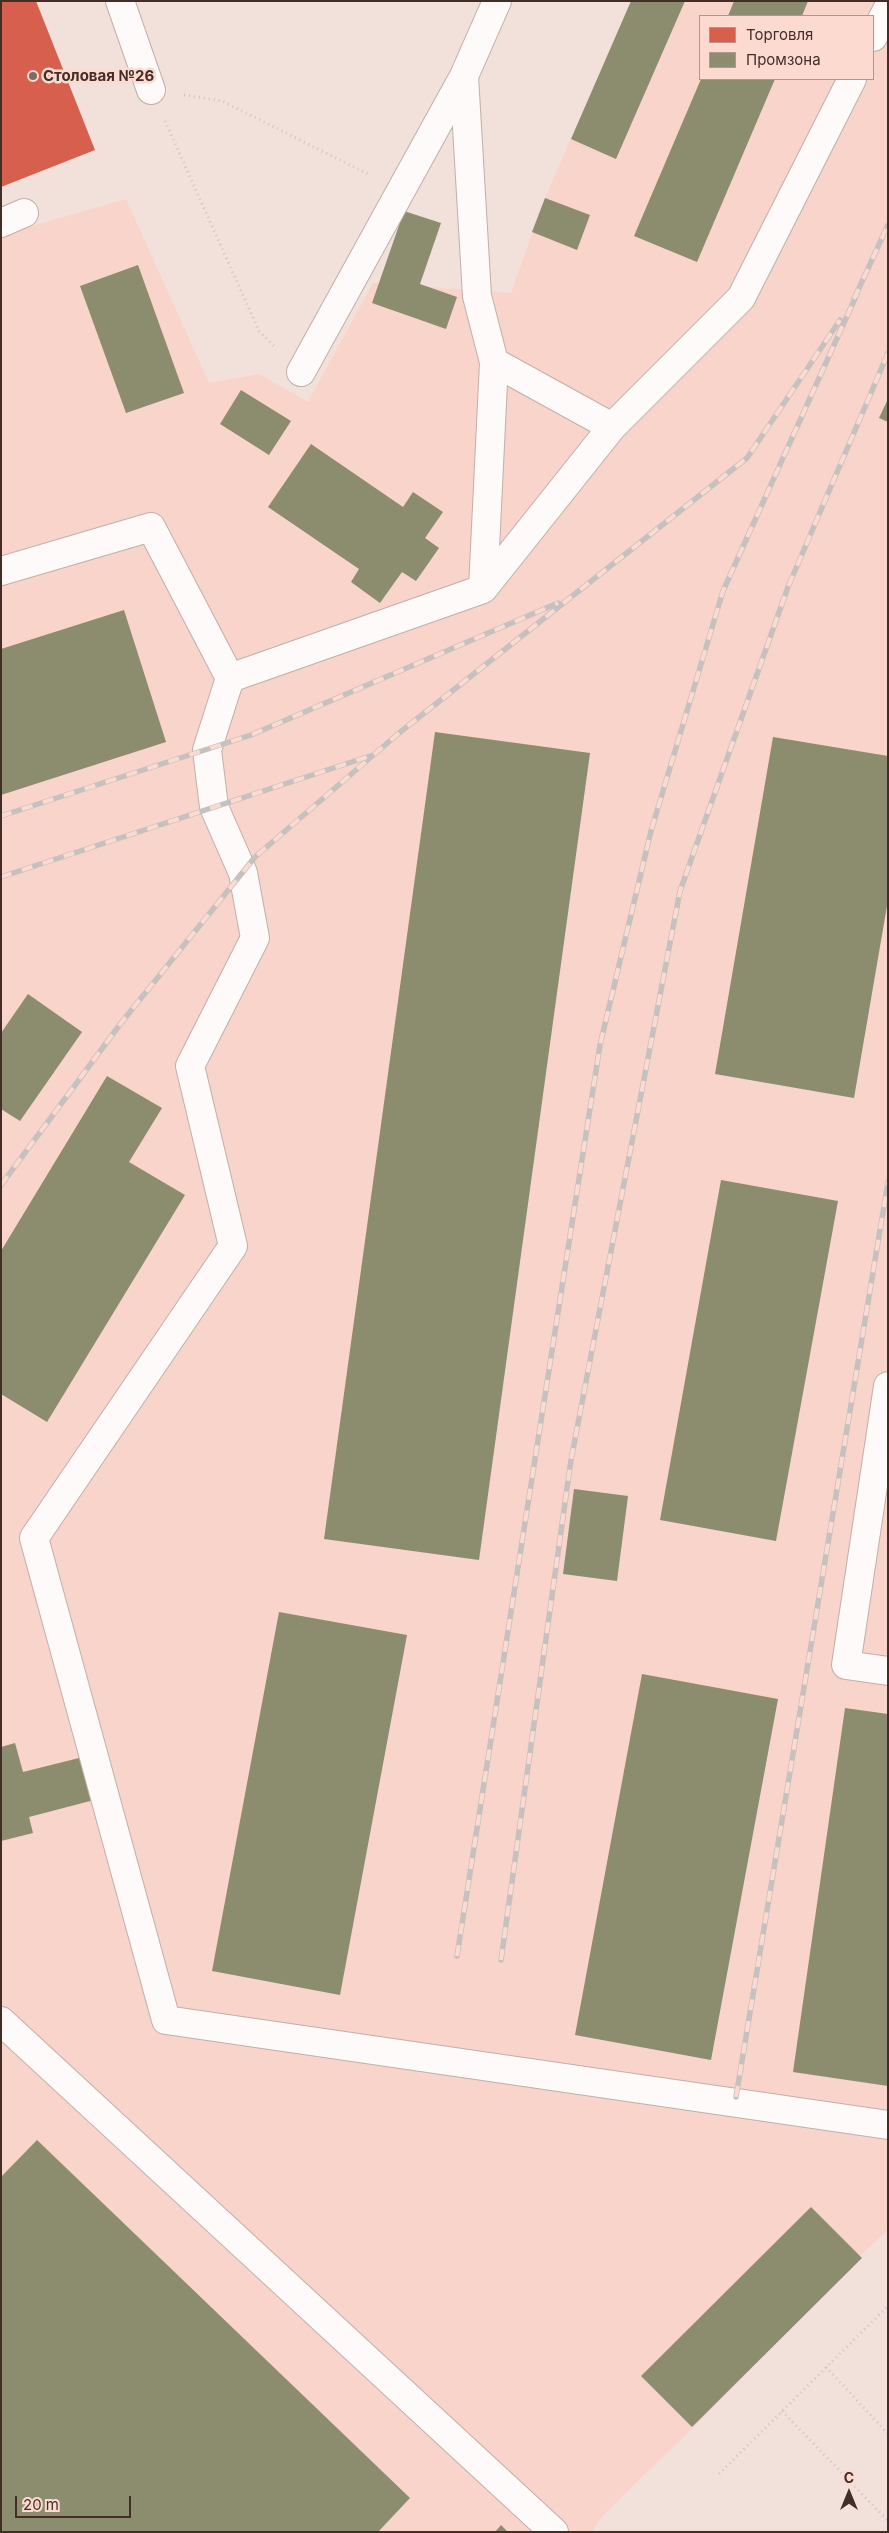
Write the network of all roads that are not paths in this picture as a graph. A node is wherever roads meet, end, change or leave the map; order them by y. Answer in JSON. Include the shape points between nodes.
{"nodes":[{"id":1,"x":120,"y":1,"type":"edge"},
{"id":2,"x":497,"y":1,"type":"edge"},
{"id":3,"x":888,"y":8,"type":"edge"},
{"id":4,"x":874,"y":36,"type":"edge"},
{"id":5,"x":464,"y":76,"type":"junction"},
{"id":6,"x":851,"y":80,"type":"edge"},
{"id":7,"x":151,"y":90,"type":"road end"},
{"id":8,"x":494,"y":362,"type":"junction"},
{"id":9,"x":301,"y":372,"type":"road end"},
{"id":10,"x":612,"y":427,"type":"junction"},
{"id":11,"x":1,"y":571,"type":"edge"},
{"id":12,"x":483,"y":589,"type":"junction"},
{"id":13,"x":230,"y":678,"type":"junction"},
{"id":14,"x":888,"y":1386,"type":"edge"},
{"id":15,"x":888,"y":1671,"type":"edge"},
{"id":16,"x":1,"y":2021,"type":"edge"},
{"id":17,"x":888,"y":2126,"type":"edge"},
{"id":18,"x":554,"y":2532,"type":"edge"}],
"edges":[{"from":1,"to":7,"type":"lane"},
{"from":2,"to":5,"type":"lane"},
{"from":3,"to":4,"type":"lane"},
{"from":5,"to":8,"type":"lane","via":[[477,296]]},
{"from":5,"to":9,"type":"lane"},
{"from":6,"to":10,"type":"lane","via":[[741,298]]},
{"from":8,"to":10,"type":"lane"},
{"from":8,"to":12,"type":"lane"},
{"from":10,"to":12,"type":"lane"},
{"from":11,"to":13,"type":"lane","via":[[151,527]]},
{"from":12,"to":13,"type":"lane"},
{"from":13,"to":17,"type":"lane","via":[[207,750],[214,807],[243,873],[255,938],[190,1066],[233,1246],[34,1538],[166,2020]]},
{"from":14,"to":15,"type":"lane","via":[[846,1665]]},
{"from":16,"to":18,"type":"lane"}]}
